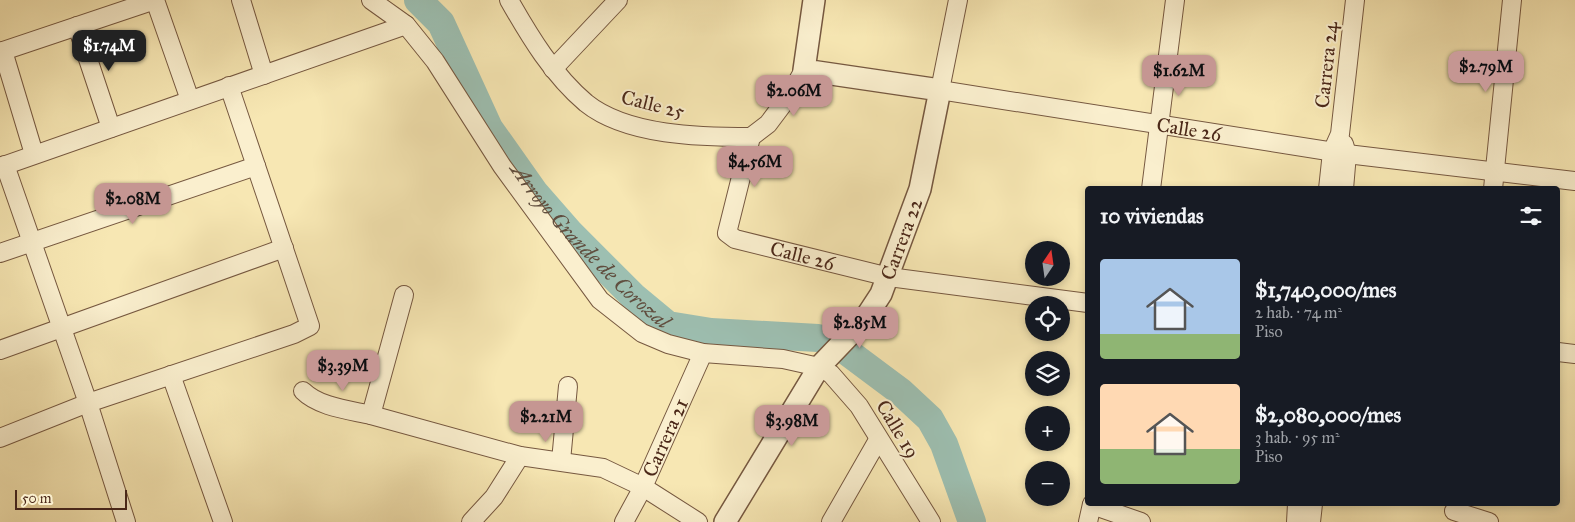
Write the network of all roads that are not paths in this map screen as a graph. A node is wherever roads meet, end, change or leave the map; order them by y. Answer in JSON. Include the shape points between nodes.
{"nodes":[{"id":1,"x":155,"y":0,"type":"edge"},
{"id":2,"x":241,"y":0,"type":"edge"},
{"id":3,"x":371,"y":0,"type":"edge"},
{"id":4,"x":509,"y":0,"type":"edge"},
{"id":5,"x":618,"y":0,"type":"edge"},
{"id":6,"x":814,"y":0,"type":"edge"},
{"id":7,"x":958,"y":0,"type":"edge"},
{"id":8,"x":1175,"y":0,"type":"edge"},
{"id":9,"x":1355,"y":0,"type":"edge"},
{"id":10,"x":1512,"y":0,"type":"edge"},
{"id":11,"x":406,"y":25,"type":"junction"},
{"id":12,"x":77,"y":26,"type":"junction"},
{"id":13,"x":2,"y":52,"type":"edge"},
{"id":14,"x":553,"y":69,"type":"junction"},
{"id":15,"x":804,"y":70,"type":"junction"},
{"id":16,"x":264,"y":74,"type":"junction"},
{"id":17,"x":229,"y":86,"type":"junction"},
{"id":18,"x":940,"y":90,"type":"junction"},
{"id":19,"x":190,"y":100,"type":"junction"},
{"id":20,"x":1160,"y":124,"type":"junction"},
{"id":21,"x":111,"y":128,"type":"junction"},
{"id":22,"x":751,"y":137,"type":"junction"},
{"id":23,"x":1340,"y":153,"type":"junction"},
{"id":24,"x":34,"y":154,"type":"junction"},
{"id":25,"x":2,"y":166,"type":"edge"},
{"id":26,"x":256,"y":166,"type":"junction"},
{"id":27,"x":1494,"y":180,"type":"edge"},
{"id":28,"x":1575,"y":181,"type":"edge"},
{"id":29,"x":1151,"y":186,"type":"edge"},
{"id":30,"x":1329,"y":186,"type":"edge"},
{"id":31,"x":1344,"y":186,"type":"edge"},
{"id":32,"x":32,"y":242,"type":"junction"},
{"id":33,"x":284,"y":248,"type":"junction"},
{"id":34,"x":0,"y":254,"type":"edge"},
{"id":35,"x":888,"y":277,"type":"junction"},
{"id":36,"x":404,"y":295,"type":"dead end"},
{"id":37,"x":1085,"y":302,"type":"edge"},
{"id":38,"x":62,"y":328,"type":"junction"},
{"id":39,"x":0,"y":350,"type":"edge"},
{"id":40,"x":1560,"y":352,"type":"edge"},
{"id":41,"x":703,"y":353,"type":"junction"},
{"id":42,"x":1575,"y":354,"type":"edge"},
{"id":43,"x":824,"y":360,"type":"junction"},
{"id":44,"x":171,"y":375,"type":"junction"},
{"id":45,"x":568,"y":386,"type":"dead end"},
{"id":46,"x":303,"y":391,"type":"dead end"},
{"id":47,"x":88,"y":402,"type":"junction"},
{"id":48,"x":371,"y":414,"type":"junction"},
{"id":49,"x":0,"y":438,"type":"edge"},
{"id":50,"x":878,"y":440,"type":"junction"},
{"id":51,"x":520,"y":456,"type":"junction"},
{"id":52,"x":561,"y":461,"type":"junction"},
{"id":53,"x":643,"y":487,"type":"junction"},
{"id":54,"x":1298,"y":506,"type":"edge"},
{"id":55,"x":1313,"y":506,"type":"edge"},
{"id":56,"x":1091,"y":510,"type":"edge"},
{"id":57,"x":1453,"y":512,"type":"edge"},
{"id":58,"x":126,"y":522,"type":"edge"},
{"id":59,"x":223,"y":522,"type":"edge"},
{"id":60,"x":471,"y":522,"type":"edge"},
{"id":61,"x":624,"y":522,"type":"edge"},
{"id":62,"x":698,"y":522,"type":"edge"},
{"id":63,"x":725,"y":522,"type":"edge"},
{"id":64,"x":831,"y":522,"type":"edge"},
{"id":65,"x":931,"y":522,"type":"edge"},
{"id":66,"x":1141,"y":522,"type":"edge"},
{"id":67,"x":1296,"y":522,"type":"edge"},
{"id":68,"x":1311,"y":522,"type":"edge"},
{"id":69,"x":1489,"y":522,"type":"edge"}],
"edges":[{"from":1,"to":12,"type":"street"},
{"from":1,"to":19,"type":"street"},
{"from":2,"to":16,"type":"street"},
{"from":3,"to":11,"type":"street"},
{"from":4,"to":14,"type":"street","name":"Calle 25"},
{"from":5,"to":14,"type":"street"},
{"from":6,"to":15,"type":"street"},
{"from":7,"to":18,"type":"street","name":"Carrera 22"},
{"from":8,"to":20,"type":"street"},
{"from":9,"to":23,"type":"street","name":"Carrera 24"},
{"from":10,"to":27,"type":"street"},
{"from":11,"to":16,"type":"street"},
{"from":11,"to":41,"type":"street","via":[[435,60],[502,166],[600,300],[642,333]]},
{"from":12,"to":13,"type":"street"},
{"from":12,"to":21,"type":"street"},
{"from":13,"to":24,"type":"street"},
{"from":14,"to":22,"type":"street","name":"Calle 25","via":[[587,103],[619,121],[667,132]]},
{"from":15,"to":18,"type":"street","name":"Calle 26"},
{"from":15,"to":22,"type":"street","via":[[768,124]]},
{"from":16,"to":17,"type":"street"},
{"from":17,"to":19,"type":"street"},
{"from":17,"to":26,"type":"street"},
{"from":18,"to":20,"type":"street","name":"Calle 26"},
{"from":18,"to":35,"type":"street","name":"Carrera 22","via":[[920,188]]},
{"from":19,"to":21,"type":"street"},
{"from":20,"to":23,"type":"street","name":"Calle 26"},
{"from":20,"to":29,"type":"street"},
{"from":21,"to":24,"type":"street"},
{"from":22,"to":35,"type":"street","name":"Calle 26","via":[[727,233],[735,239]]},
{"from":23,"to":27,"type":"street","name":"Calle 26"},
{"from":23,"to":30,"type":"street","name":"Carrera 24"},
{"from":23,"to":31,"type":"street","name":"Carrera 24"},
{"from":24,"to":25,"type":"street"},
{"from":25,"to":32,"type":"street"},
{"from":26,"to":32,"type":"street"},
{"from":26,"to":33,"type":"street"},
{"from":27,"to":28,"type":"street","name":"Calle 26"},
{"from":32,"to":34,"type":"street"},
{"from":32,"to":38,"type":"street"},
{"from":33,"to":38,"type":"street"},
{"from":33,"to":44,"type":"street","via":[[310,326]]},
{"from":35,"to":37,"type":"street","name":"Calle 26"},
{"from":35,"to":43,"type":"street","name":"Carrera 22","via":[[864,320]]},
{"from":36,"to":48,"type":"street"},
{"from":38,"to":39,"type":"street"},
{"from":38,"to":47,"type":"street"},
{"from":40,"to":42,"type":"street"},
{"from":41,"to":43,"type":"street"},
{"from":41,"to":53,"type":"street","name":"Carrera 21"},
{"from":43,"to":50,"type":"street","name":"Calle 19","via":[[831,374],[859,406]]},
{"from":43,"to":63,"type":"street","name":"Carrera 22"},
{"from":44,"to":47,"type":"street"},
{"from":44,"to":59,"type":"street"},
{"from":45,"to":52,"type":"street"},
{"from":46,"to":48,"type":"street","via":[[322,402]]},
{"from":47,"to":49,"type":"street"},
{"from":47,"to":58,"type":"street"},
{"from":48,"to":51,"type":"street"},
{"from":50,"to":64,"type":"street"},
{"from":50,"to":65,"type":"street","name":"Calle 19"},
{"from":51,"to":52,"type":"street"},
{"from":51,"to":60,"type":"street","via":[[494,497]]},
{"from":52,"to":53,"type":"street","via":[[603,468]]},
{"from":53,"to":61,"type":"street","name":"Carrera 21"},
{"from":53,"to":62,"type":"street"},
{"from":54,"to":67,"type":"street"},
{"from":55,"to":68,"type":"street"},
{"from":56,"to":66,"type":"street"},
{"from":57,"to":69,"type":"street"}]}
